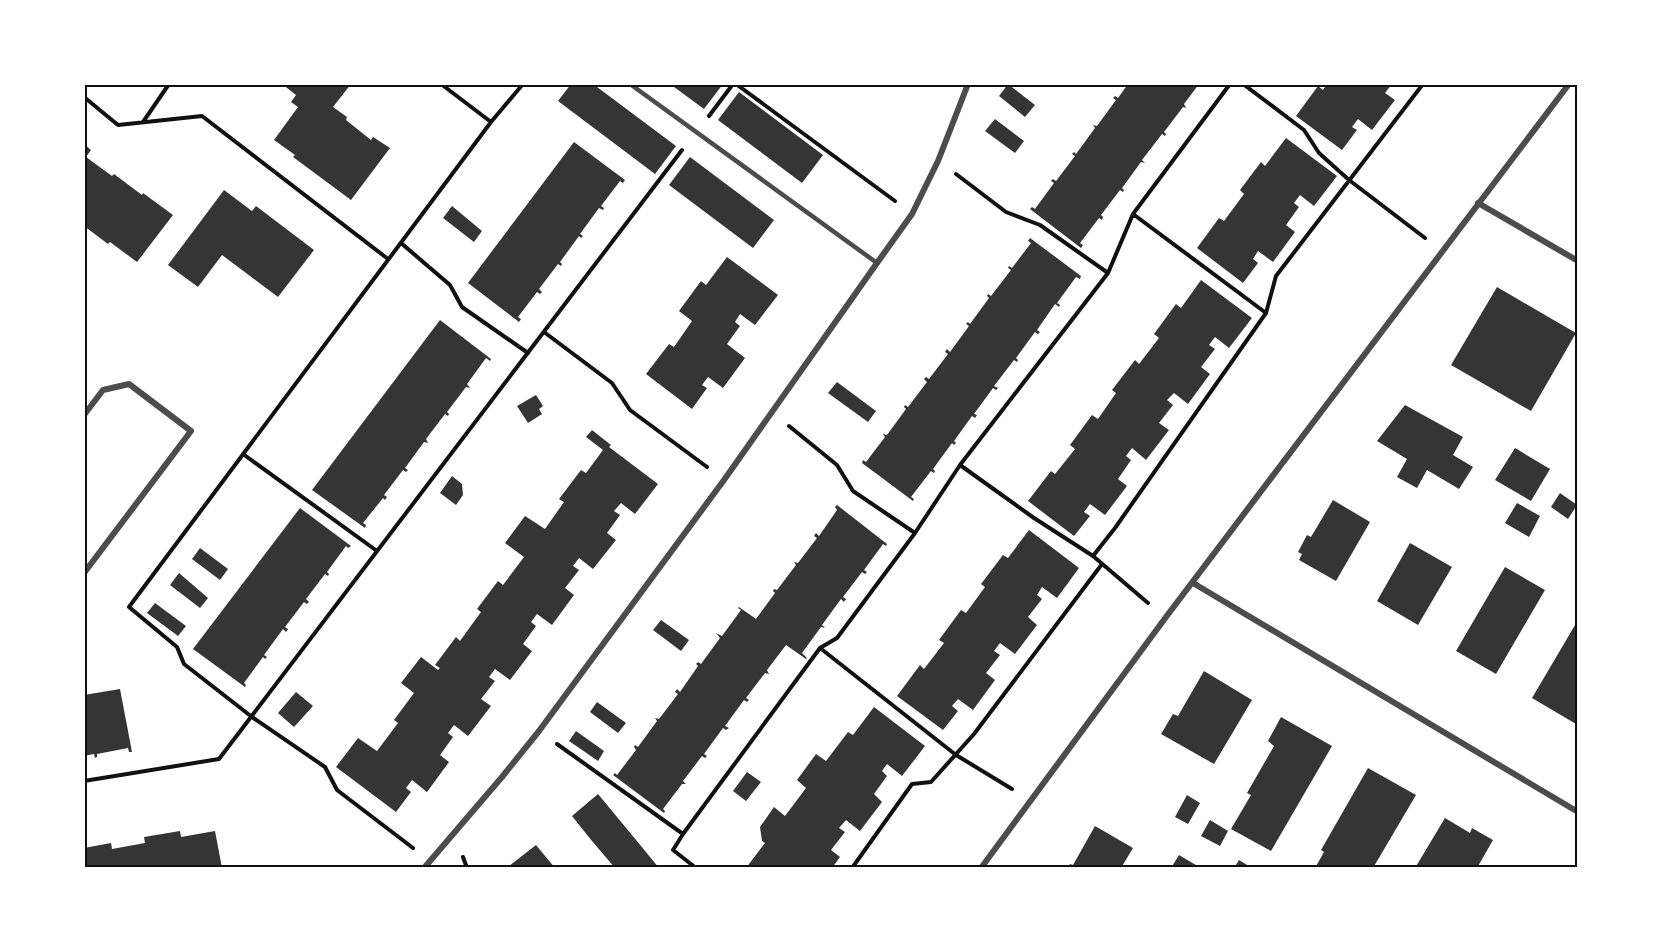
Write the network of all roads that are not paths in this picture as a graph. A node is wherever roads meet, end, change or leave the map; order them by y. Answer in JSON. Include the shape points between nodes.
{"nodes":[{"id":1,"x":630,"y":84,"type":"edge"},
{"id":2,"x":968,"y":84,"type":"edge"},
{"id":3,"x":1569,"y":84,"type":"edge"},
{"id":4,"x":1478,"y":203,"type":"junction"},
{"id":5,"x":1578,"y":261,"type":"edge"},
{"id":6,"x":877,"y":263,"type":"junction"},
{"id":7,"x":84,"y":415,"type":"edge"},
{"id":8,"x":84,"y":573,"type":"edge"},
{"id":9,"x":1192,"y":583,"type":"junction"},
{"id":10,"x":1578,"y":812,"type":"edge"},
{"id":11,"x":424,"y":868,"type":"edge"},
{"id":12,"x":981,"y":868,"type":"edge"}],
"edges":[{"from":1,"to":6,"type":"lane"},
{"from":2,"to":6,"type":"street","via":[[912,214]]},
{"from":3,"to":4,"type":"street"},
{"from":4,"to":5,"type":"street"},
{"from":4,"to":9,"type":"street"},
{"from":6,"to":11,"type":"street","via":[[724,480],[539,731]]},
{"from":7,"to":8,"type":"street","via":[[103,390],[129,384],[191,431]]},
{"from":9,"to":10,"type":"street"},
{"from":9,"to":12,"type":"street"}]}
